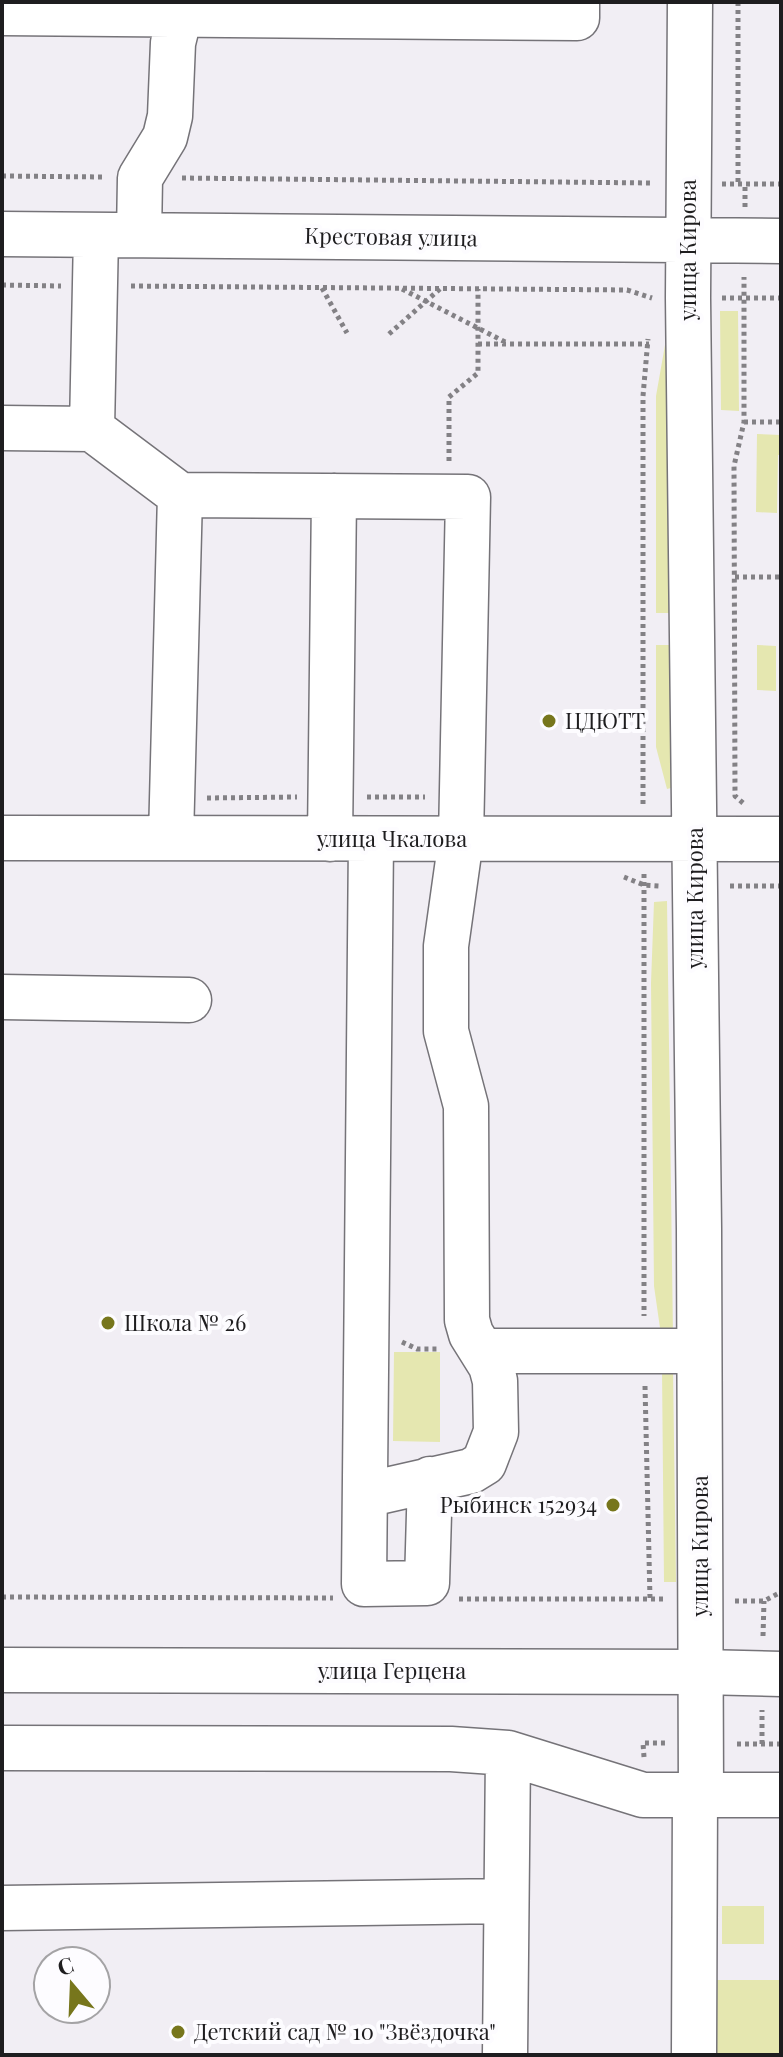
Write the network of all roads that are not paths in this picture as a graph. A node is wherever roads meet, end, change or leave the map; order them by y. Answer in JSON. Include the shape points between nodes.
{"nodes":[{"id":1,"x":577,"y":2,"type":"edge"},
{"id":2,"x":690,"y":2,"type":"edge"},
{"id":3,"x":182,"y":8,"type":"edge"},
{"id":4,"x":2,"y":13,"type":"edge"},
{"id":5,"x":2,"y":234,"type":"edge"},
{"id":6,"x":96,"y":235,"type":"junction"},
{"id":7,"x":139,"y":235,"type":"junction"},
{"id":8,"x":688,"y":240,"type":"junction"},
{"id":9,"x":763,"y":241,"type":"edge"},
{"id":10,"x":2,"y":428,"type":"edge"},
{"id":11,"x":92,"y":429,"type":"junction"},
{"id":12,"x":180,"y":495,"type":"junction"},
{"id":13,"x":334,"y":496,"type":"junction"},
{"id":14,"x":2,"y":838,"type":"edge"},
{"id":15,"x":171,"y":838,"type":"junction"},
{"id":16,"x":350,"y":839,"type":"junction"},
{"id":17,"x":461,"y":839,"type":"junction"},
{"id":18,"x":781,"y":839,"type":"edge"},
{"id":19,"x":694,"y":840,"type":"junction"},
{"id":20,"x":2,"y":997,"type":"edge"},
{"id":21,"x":189,"y":1000,"type":"dead end"},
{"id":22,"x":482,"y":1351,"type":"junction"},
{"id":23,"x":699,"y":1351,"type":"junction"},
{"id":24,"x":430,"y":1479,"type":"junction"},
{"id":25,"x":365,"y":1495,"type":"junction"},
{"id":26,"x":2,"y":1670,"type":"edge"},
{"id":27,"x":701,"y":1672,"type":"junction"},
{"id":28,"x":781,"y":1674,"type":"edge"},
{"id":29,"x":2,"y":1748,"type":"edge"},
{"id":30,"x":508,"y":1753,"type":"junction"},
{"id":31,"x":698,"y":1795,"type":"junction"},
{"id":32,"x":781,"y":1795,"type":"edge"},
{"id":33,"x":505,"y":1901,"type":"junction"},
{"id":34,"x":2,"y":1908,"type":"edge"},
{"id":35,"x":505,"y":2055,"type":"edge"},
{"id":36,"x":694,"y":2055,"type":"edge"}],
"edges":[{"from":1,"to":3,"type":"street","via":[[577,18]]},
{"from":2,"to":8,"type":"street","name":"улица Кирова"},
{"from":3,"to":4,"type":"street"},
{"from":3,"to":7,"type":"street","via":[[173,43],[165,137],[140,178]]},
{"from":5,"to":6,"type":"street","name":"Крестовая улица"},
{"from":6,"to":7,"type":"street","name":"Крестовая улица"},
{"from":6,"to":11,"type":"street"},
{"from":7,"to":8,"type":"street","name":"Крестовая улица"},
{"from":8,"to":9,"type":"street","name":"Крестовая улица"},
{"from":8,"to":19,"type":"street","name":"улица Кирова"},
{"from":10,"to":11,"type":"street"},
{"from":11,"to":12,"type":"street"},
{"from":12,"to":13,"type":"street"},
{"from":12,"to":15,"type":"street"},
{"from":13,"to":16,"type":"street"},
{"from":13,"to":17,"type":"street","via":[[468,497]]},
{"from":14,"to":15,"type":"street","name":"улица Чкалова"},
{"from":15,"to":16,"type":"street","name":"улица Чкалова"},
{"from":16,"to":17,"type":"street","name":"улица Чкалова"},
{"from":16,"to":25,"type":"street","via":[[367,1308]]},
{"from":17,"to":19,"type":"street","name":"улица Чкалова"},
{"from":17,"to":22,"type":"street","via":[[446,946],[446,1031],[466,1106],[467,1320]]},
{"from":18,"to":19,"type":"street","name":"улица Чкалова"},
{"from":19,"to":23,"type":"street","name":"улица Кирова"},
{"from":20,"to":21,"type":"street"},
{"from":22,"to":23,"type":"street"},
{"from":22,"to":24,"type":"street","via":[[495,1381],[496,1432],[484,1463]]},
{"from":23,"to":27,"type":"street","name":"улица Кирова"},
{"from":24,"to":25,"type":"street"},
{"from":24,"to":25,"type":"street","via":[[427,1583],[364,1584]]},
{"from":26,"to":27,"type":"street","name":"улица Герцена"},
{"from":27,"to":28,"type":"street","name":"улица Герцена"},
{"from":27,"to":31,"type":"street","name":"улица Кирова"},
{"from":29,"to":30,"type":"street"},
{"from":30,"to":31,"type":"street","via":[[643,1795]]},
{"from":30,"to":33,"type":"street"},
{"from":31,"to":32,"type":"street"},
{"from":31,"to":36,"type":"street","name":"улица Кирова"},
{"from":33,"to":34,"type":"street"},
{"from":33,"to":35,"type":"street"}]}
